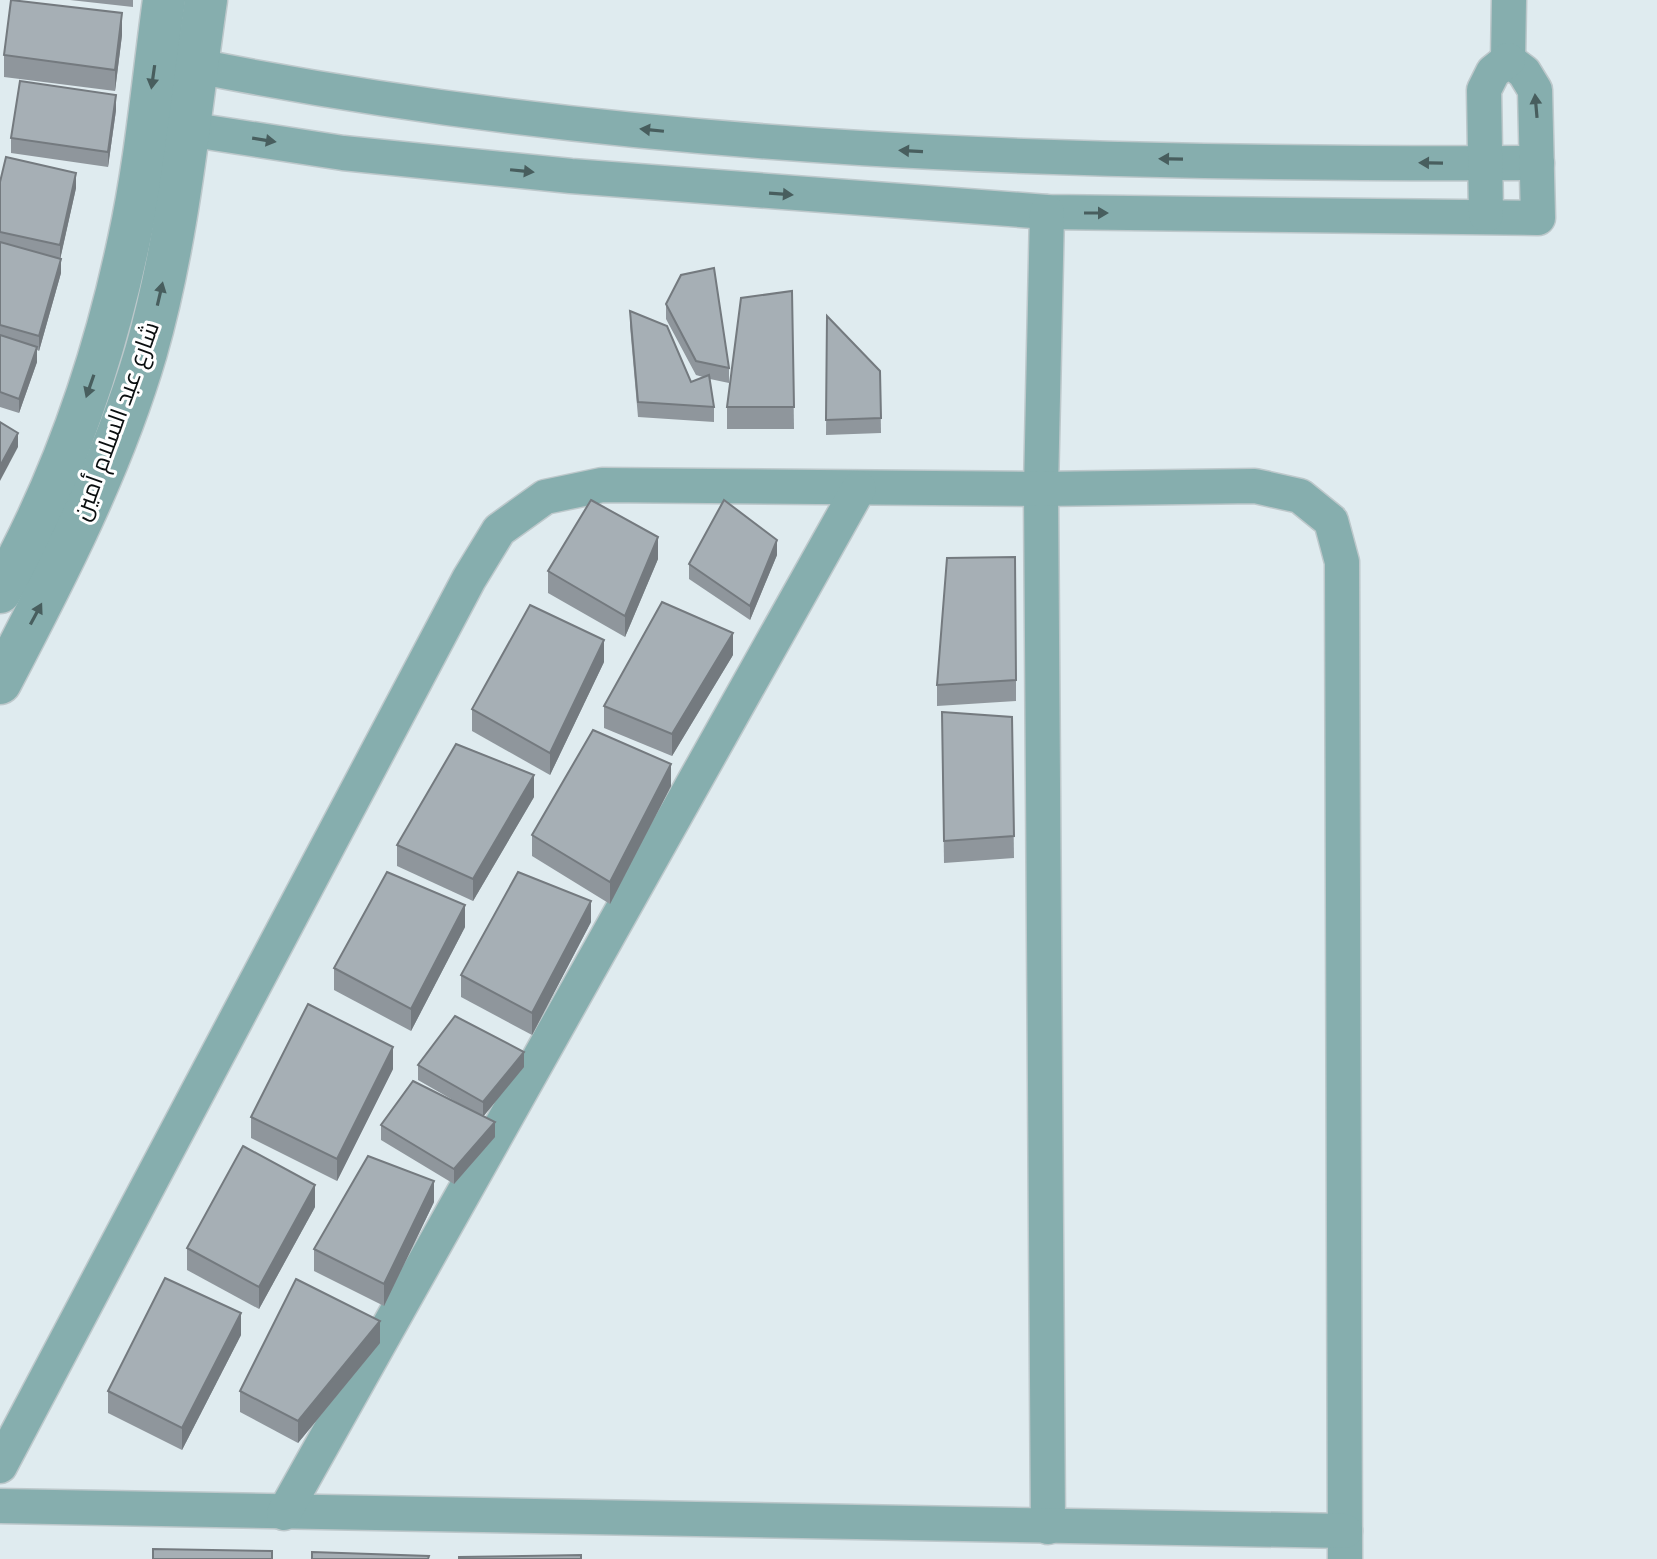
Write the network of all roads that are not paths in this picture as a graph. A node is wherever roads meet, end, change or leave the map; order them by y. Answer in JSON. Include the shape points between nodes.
{"nodes":[{"id":1,"x":164,"y":0,"type":"edge"},
{"id":2,"x":206,"y":0,"type":"edge"},
{"id":3,"x":1509,"y":0,"type":"edge"},
{"id":4,"x":1508,"y":60,"type":"junction"},
{"id":5,"x":197,"y":66,"type":"junction"},
{"id":6,"x":187,"y":129,"type":"junction"},
{"id":7,"x":1537,"y":163,"type":"junction"},
{"id":8,"x":1486,"y":164,"type":"junction"},
{"id":9,"x":1047,"y":212,"type":"junction"},
{"id":10,"x":1486,"y":215,"type":"junction"},
{"id":11,"x":859,"y":488,"type":"junction"},
{"id":12,"x":1041,"y":489,"type":"junction"},
{"id":13,"x":0,"y":592,"type":"edge"},
{"id":14,"x":0,"y":683,"type":"edge"},
{"id":15,"x":0,"y":1466,"type":"edge"},
{"id":16,"x":0,"y":1506,"type":"edge"},
{"id":17,"x":284,"y":1513,"type":"junction"},
{"id":18,"x":1048,"y":1527,"type":"junction"},
{"id":19,"x":1345,"y":1545,"type":"edge"}],
"edges":[{"from":1,"to":13,"type":"street","name":"شارع عبد السلام أمين","one_way":true,"via":[[130,238],[105,343],[70,446]]},
{"from":2,"to":5,"type":"street","name":"شارع عبد السلام أمين"},
{"from":3,"to":4,"type":"street"},
{"from":7,"to":4,"type":"street","one_way":true,"via":[[1535,90]]},
{"from":4,"to":8,"type":"street","via":[[1493,72],[1484,90]]},
{"from":5,"to":6,"type":"street","name":"شارع عبد السلام أمين"},
{"from":8,"to":5,"type":"street","one_way":true,"via":[[1013,156],[793,144],[399,100]]},
{"from":6,"to":9,"type":"street","one_way":true,"via":[[343,153],[571,176]]},
{"from":14,"to":6,"type":"street","name":"شارع عبد السلام أمين","one_way":true,"via":[[74,537],[146,352],[172,242]]},
{"from":7,"to":8,"type":"street"},
{"from":7,"to":10,"type":"street","via":[[1538,218]]},
{"from":8,"to":10,"type":"street"},
{"from":9,"to":10,"type":"street","one_way":true},
{"from":9,"to":12,"type":"street"},
{"from":11,"to":12,"type":"street"},
{"from":11,"to":15,"type":"street","via":[[602,485],[545,497],[499,530]]},
{"from":11,"to":17,"type":"street"},
{"from":12,"to":18,"type":"street"},
{"from":12,"to":19,"type":"street","via":[[1255,486],[1300,496],[1331,521],[1342,562]]},
{"from":16,"to":17,"type":"street"},
{"from":17,"to":18,"type":"street"},
{"from":18,"to":19,"type":"street"}]}
